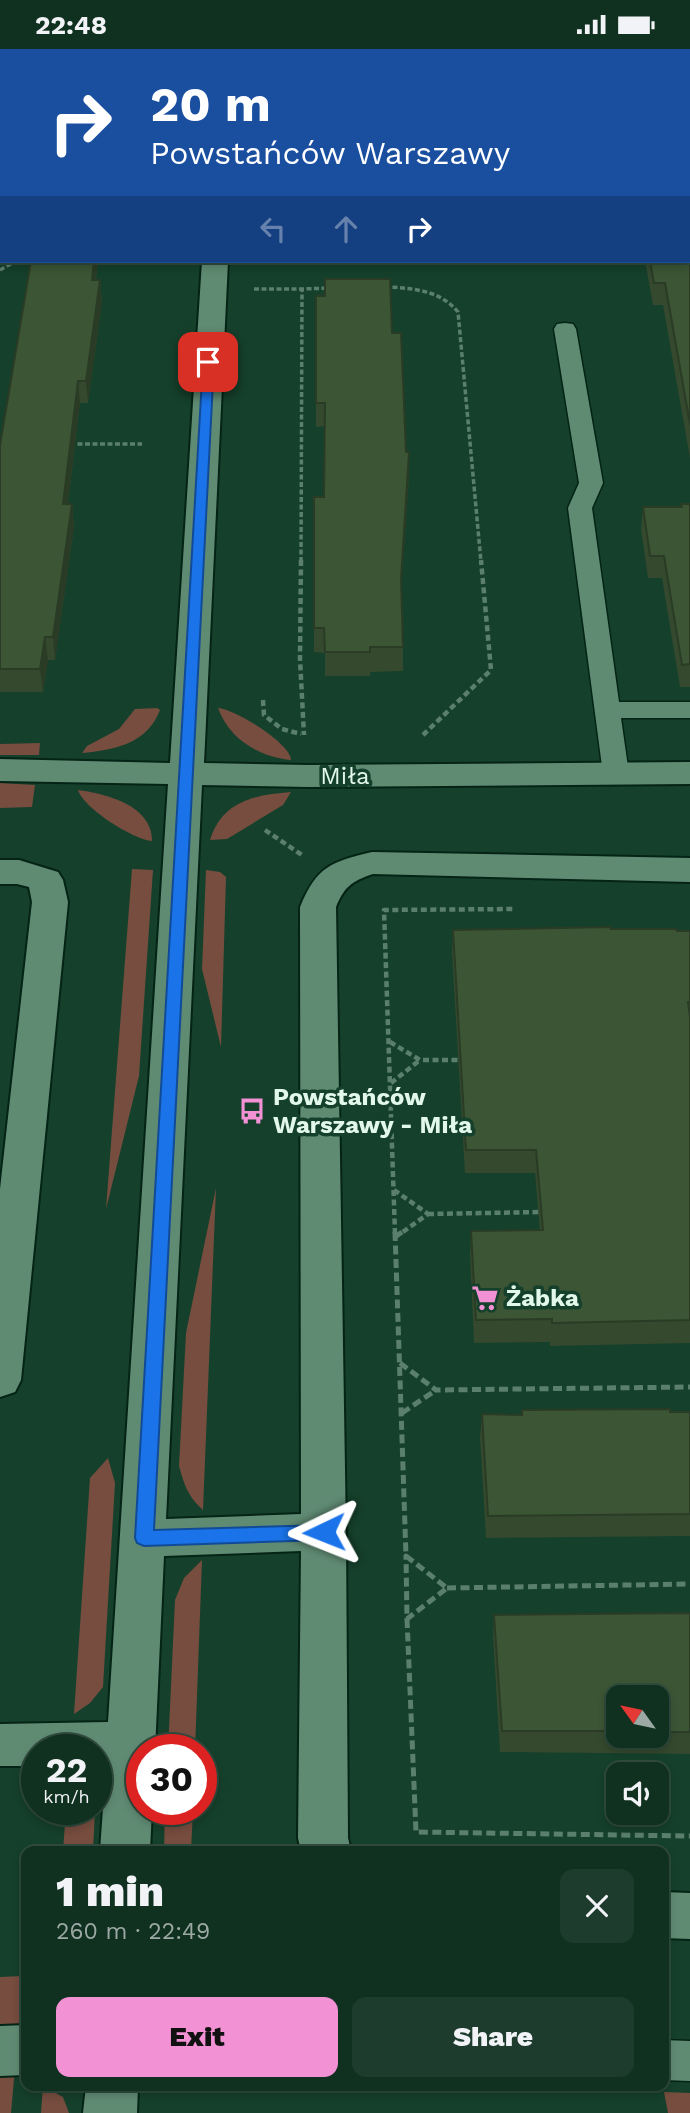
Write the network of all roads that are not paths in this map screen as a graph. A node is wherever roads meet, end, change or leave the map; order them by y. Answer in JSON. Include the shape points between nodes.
{"nodes":[{"id":1,"x":215,"y":263,"type":"edge"},
{"id":2,"x":565,"y":329,"type":"dead end"},
{"id":3,"x":608,"y":710,"type":"junction"},
{"id":4,"x":690,"y":710,"type":"edge"},
{"id":5,"x":0,"y":770,"type":"edge"},
{"id":6,"x":185,"y":772,"type":"junction"},
{"id":7,"x":690,"y":773,"type":"edge"},
{"id":8,"x":616,"y":774,"type":"junction"},
{"id":9,"x":690,"y":870,"type":"edge"},
{"id":10,"x":0,"y":872,"type":"edge"},
{"id":11,"x":0,"y":1380,"type":"edge"},
{"id":12,"x":324,"y":1532,"type":"junction"},
{"id":13,"x":144,"y":1538,"type":"junction"},
{"id":14,"x":132,"y":1734,"type":"edge"},
{"id":15,"x":126,"y":1743,"type":"edge"},
{"id":16,"x":0,"y":1745,"type":"edge"},
{"id":17,"x":126,"y":1825,"type":"edge"},
{"id":18,"x":125,"y":1846,"type":"edge"},
{"id":19,"x":325,"y":1846,"type":"edge"},
{"id":20,"x":669,"y":1915,"type":"edge"},
{"id":21,"x":690,"y":1916,"type":"edge"},
{"id":22,"x":21,"y":2050,"type":"edge"},
{"id":23,"x":0,"y":2051,"type":"edge"},
{"id":24,"x":669,"y":2060,"type":"edge"},
{"id":25,"x":690,"y":2061,"type":"edge"},
{"id":26,"x":112,"y":2091,"type":"edge"},
{"id":27,"x":110,"y":2113,"type":"edge"}],
"edges":[{"from":1,"to":6,"type":"street"},
{"from":2,"to":3,"type":"lane","via":[[591,483],[580,508]]},
{"from":3,"to":4,"type":"lane"},
{"from":3,"to":8,"type":"lane"},
{"from":5,"to":6,"type":"street","name":"Miła"},
{"from":6,"to":8,"type":"street","name":"Miła"},
{"from":6,"to":13,"type":"street"},
{"from":7,"to":8,"type":"street","name":"Miła"},
{"from":9,"to":12,"type":"street","via":[[372,863],[344,871],[327,882],[318,907]]},
{"from":10,"to":11,"type":"street","via":[[45,880],[50,902]]},
{"from":12,"to":13,"type":"street"},
{"from":12,"to":19,"type":"street"},
{"from":13,"to":14,"type":"street"},
{"from":15,"to":16,"type":"street"},
{"from":17,"to":18,"type":"street"},
{"from":20,"to":21,"type":"street"},
{"from":22,"to":23,"type":"street"},
{"from":24,"to":25,"type":"lane"},
{"from":26,"to":27,"type":"street"}]}
